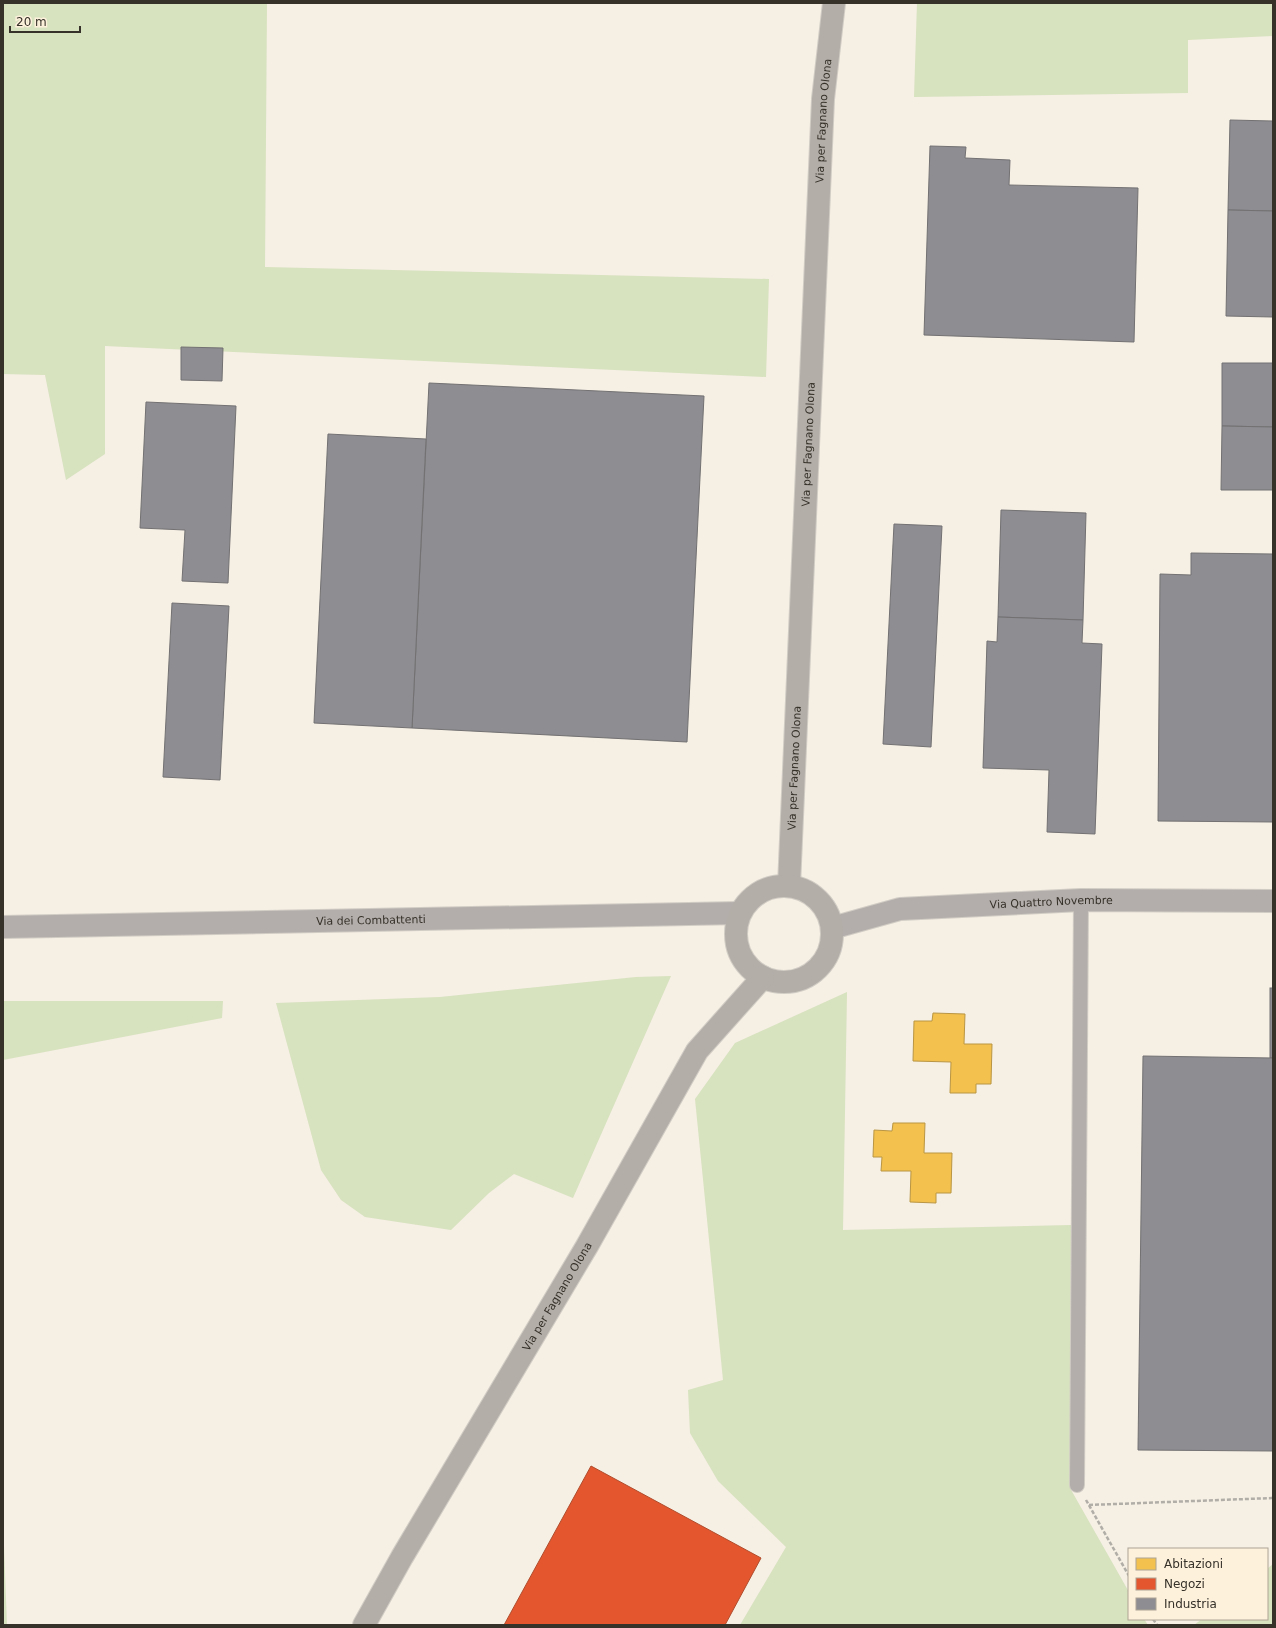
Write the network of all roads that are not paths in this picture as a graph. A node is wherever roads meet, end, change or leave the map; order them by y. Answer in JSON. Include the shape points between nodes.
{"nodes":[{"id":1,"x":834,"y":3,"type":"edge"},
{"id":2,"x":789,"y":886,"type":"junction"},
{"id":3,"x":1082,"y":900,"type":"junction"},
{"id":4,"x":1273,"y":900,"type":"edge"},
{"id":5,"x":740,"y":913,"type":"junction"},
{"id":6,"x":3,"y":927,"type":"edge"},
{"id":7,"x":832,"y":928,"type":"junction"},
{"id":8,"x":763,"y":978,"type":"junction"},
{"id":9,"x":1077,"y":1485,"type":"road end"},
{"id":10,"x":364,"y":1625,"type":"edge"}],
"edges":[{"from":1,"to":2,"type":"main road","name":"Via per Fagnano Olona","via":[[823,99]]},
{"from":2,"to":5,"type":"main road","via":[[774,886],[760,892],[748,901]]},
{"from":2,"to":7,"type":"main road","via":[[805,890],[818,899],[827,913]]},
{"from":3,"to":4,"type":"street","name":"Via Quattro Novembre"},
{"from":3,"to":7,"type":"street","name":"Via Quattro Novembre","via":[[900,910]]},
{"from":3,"to":9,"type":"lane"},
{"from":5,"to":6,"type":"street","name":"Via dei Combattenti"},
{"from":5,"to":8,"type":"main road","via":[[736,943],[741,957]]},
{"from":7,"to":8,"type":"main road","via":[[826,956],[818,968],[806,977],[792,981]]},
{"from":8,"to":10,"type":"main road","name":"Via per Fagnano Olona","via":[[697,1051],[587,1246]]}]}
